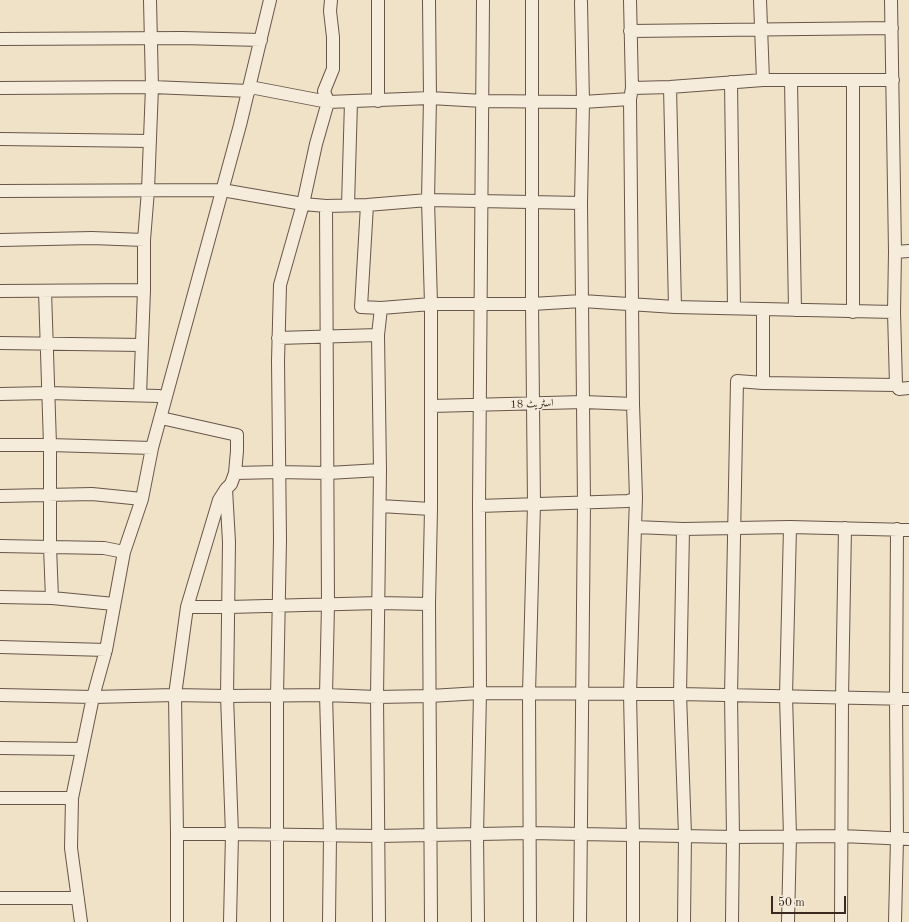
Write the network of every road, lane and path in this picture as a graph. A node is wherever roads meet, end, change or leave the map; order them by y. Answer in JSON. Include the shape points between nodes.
{"nodes":[{"id":1,"x":150,"y":0,"type":"edge"},
{"id":2,"x":270,"y":0,"type":"edge"},
{"id":3,"x":332,"y":0,"type":"edge"},
{"id":4,"x":378,"y":0,"type":"edge"},
{"id":5,"x":429,"y":0,"type":"edge"},
{"id":6,"x":483,"y":0,"type":"edge"},
{"id":7,"x":532,"y":0,"type":"edge"},
{"id":8,"x":630,"y":0,"type":"edge"},
{"id":9,"x":760,"y":0,"type":"edge"},
{"id":10,"x":891,"y":0,"type":"edge"},
{"id":11,"x":581,"y":2,"type":"dead end"},
{"id":12,"x":892,"y":28,"type":"junction"},
{"id":13,"x":760,"y":30,"type":"junction"},
{"id":14,"x":630,"y":31,"type":"junction"},
{"id":15,"x":151,"y":38,"type":"junction"},
{"id":16,"x":0,"y":39,"type":"edge"},
{"id":17,"x":261,"y":40,"type":"junction"},
{"id":18,"x":763,"y":80,"type":"junction"},
{"id":19,"x":853,"y":80,"type":"junction"},
{"id":20,"x":893,"y":80,"type":"junction"},
{"id":21,"x":791,"y":81,"type":"junction"},
{"id":22,"x":731,"y":82,"type":"junction"},
{"id":23,"x":152,"y":87,"type":"junction"},
{"id":24,"x":670,"y":87,"type":"junction"},
{"id":25,"x":0,"y":88,"type":"edge"},
{"id":26,"x":249,"y":89,"type":"junction"},
{"id":27,"x":631,"y":94,"type":"junction"},
{"id":28,"x":430,"y":98,"type":"junction"},
{"id":29,"x":378,"y":101,"type":"junction"},
{"id":30,"x":483,"y":101,"type":"junction"},
{"id":31,"x":328,"y":102,"type":"junction"},
{"id":32,"x":351,"y":102,"type":"junction"},
{"id":33,"x":531,"y":102,"type":"junction"},
{"id":34,"x":583,"y":102,"type":"junction"},
{"id":35,"x":0,"y":139,"type":"edge"},
{"id":36,"x":150,"y":141,"type":"junction"},
{"id":37,"x":148,"y":190,"type":"junction"},
{"id":38,"x":222,"y":190,"type":"junction"},
{"id":39,"x":0,"y":191,"type":"edge"},
{"id":40,"x":428,"y":200,"type":"junction"},
{"id":41,"x":532,"y":201,"type":"junction"},
{"id":42,"x":482,"y":202,"type":"junction"},
{"id":43,"x":581,"y":203,"type":"junction"},
{"id":44,"x":303,"y":204,"type":"junction"},
{"id":45,"x":348,"y":205,"type":"junction"},
{"id":46,"x":367,"y":205,"type":"junction"},
{"id":47,"x":326,"y":206,"type":"junction"},
{"id":48,"x":0,"y":240,"type":"edge"},
{"id":49,"x":144,"y":240,"type":"junction"},
{"id":50,"x":909,"y":251,"type":"edge"},
{"id":51,"x":895,"y":252,"type":"junction"},
{"id":52,"x":144,"y":290,"type":"junction"},
{"id":53,"x":0,"y":291,"type":"edge"},
{"id":54,"x":45,"y":291,"type":"junction"},
{"id":55,"x":582,"y":301,"type":"junction"},
{"id":56,"x":430,"y":304,"type":"junction"},
{"id":57,"x":481,"y":304,"type":"junction"},
{"id":58,"x":532,"y":304,"type":"junction"},
{"id":59,"x":632,"y":305,"type":"junction"},
{"id":60,"x":675,"y":307,"type":"junction"},
{"id":61,"x":381,"y":308,"type":"junction"},
{"id":62,"x":734,"y":308,"type":"junction"},
{"id":63,"x":763,"y":310,"type":"junction"},
{"id":64,"x":795,"y":310,"type":"junction"},
{"id":65,"x":853,"y":312,"type":"junction"},
{"id":66,"x":894,"y":312,"type":"junction"},
{"id":67,"x":378,"y":336,"type":"junction"},
{"id":68,"x":278,"y":338,"type":"junction"},
{"id":69,"x":327,"y":338,"type":"junction"},
{"id":70,"x":0,"y":343,"type":"edge"},
{"id":71,"x":47,"y":343,"type":"junction"},
{"id":72,"x":142,"y":345,"type":"junction"},
{"id":73,"x":763,"y":383,"type":"junction"},
{"id":74,"x":896,"y":385,"type":"junction"},
{"id":75,"x":909,"y":388,"type":"edge"},
{"id":76,"x":48,"y":393,"type":"junction"},
{"id":77,"x":0,"y":394,"type":"edge"},
{"id":78,"x":140,"y":395,"type":"junction"},
{"id":79,"x":158,"y":396,"type":"dead end"},
{"id":80,"x":584,"y":402,"type":"junction"},
{"id":81,"x":534,"y":404,"type":"junction"},
{"id":82,"x":633,"y":404,"type":"junction"},
{"id":83,"x":431,"y":406,"type":"junction"},
{"id":84,"x":480,"y":406,"type":"junction"},
{"id":85,"x":161,"y":418,"type":"junction"},
{"id":86,"x":0,"y":445,"type":"edge"},
{"id":87,"x":50,"y":445,"type":"junction"},
{"id":88,"x":152,"y":448,"type":"junction"},
{"id":89,"x":380,"y":470,"type":"junction"},
{"id":90,"x":279,"y":472,"type":"junction"},
{"id":91,"x":328,"y":472,"type":"junction"},
{"id":92,"x":235,"y":473,"type":"junction"},
{"id":93,"x":226,"y":489,"type":"junction"},
{"id":94,"x":51,"y":495,"type":"junction"},
{"id":95,"x":0,"y":496,"type":"edge"},
{"id":96,"x":636,"y":498,"type":"junction"},
{"id":97,"x":142,"y":499,"type":"junction"},
{"id":98,"x":584,"y":503,"type":"junction"},
{"id":99,"x":534,"y":504,"type":"junction"},
{"id":100,"x":380,"y":506,"type":"junction"},
{"id":101,"x":479,"y":506,"type":"junction"},
{"id":102,"x":431,"y":509,"type":"junction"},
{"id":103,"x":635,"y":527,"type":"junction"},
{"id":104,"x":734,"y":527,"type":"junction"},
{"id":105,"x":790,"y":527,"type":"junction"},
{"id":106,"x":845,"y":528,"type":"junction"},
{"id":107,"x":683,"y":529,"type":"junction"},
{"id":108,"x":903,"y":530,"type":"edge"},
{"id":109,"x":0,"y":546,"type":"edge"},
{"id":110,"x":50,"y":547,"type":"junction"},
{"id":111,"x":124,"y":552,"type":"junction"},
{"id":112,"x":0,"y":597,"type":"edge"},
{"id":113,"x":52,"y":598,"type":"junction"},
{"id":114,"x":379,"y":603,"type":"junction"},
{"id":115,"x":114,"y":604,"type":"junction"},
{"id":116,"x":429,"y":604,"type":"junction"},
{"id":117,"x":278,"y":605,"type":"junction"},
{"id":118,"x":328,"y":605,"type":"junction"},
{"id":119,"x":187,"y":607,"type":"junction"},
{"id":120,"x":229,"y":607,"type":"junction"},
{"id":121,"x":0,"y":647,"type":"edge"},
{"id":122,"x":106,"y":650,"type":"junction"},
{"id":123,"x":480,"y":693,"type":"junction"},
{"id":124,"x":529,"y":693,"type":"junction"},
{"id":125,"x":582,"y":694,"type":"junction"},
{"id":126,"x":630,"y":694,"type":"junction"},
{"id":127,"x":680,"y":694,"type":"junction"},
{"id":128,"x":0,"y":695,"type":"edge"},
{"id":129,"x":175,"y":695,"type":"junction"},
{"id":130,"x":326,"y":695,"type":"junction"},
{"id":131,"x":731,"y":695,"type":"junction"},
{"id":132,"x":227,"y":696,"type":"junction"},
{"id":133,"x":277,"y":696,"type":"junction"},
{"id":134,"x":430,"y":696,"type":"junction"},
{"id":135,"x":786,"y":696,"type":"junction"},
{"id":136,"x":93,"y":697,"type":"junction"},
{"id":137,"x":377,"y":697,"type":"junction"},
{"id":138,"x":842,"y":698,"type":"junction"},
{"id":139,"x":896,"y":699,"type":"junction"},
{"id":140,"x":909,"y":699,"type":"edge"},
{"id":141,"x":0,"y":748,"type":"edge"},
{"id":142,"x":82,"y":749,"type":"junction"},
{"id":143,"x":0,"y":798,"type":"edge"},
{"id":144,"x":72,"y":798,"type":"junction"},
{"id":145,"x":530,"y":833,"type":"junction"},
{"id":146,"x":177,"y":834,"type":"junction"},
{"id":147,"x":232,"y":834,"type":"junction"},
{"id":148,"x":277,"y":834,"type":"junction"},
{"id":149,"x":580,"y":834,"type":"junction"},
{"id":150,"x":478,"y":835,"type":"junction"},
{"id":151,"x":633,"y":835,"type":"junction"},
{"id":152,"x":685,"y":835,"type":"junction"},
{"id":153,"x":330,"y":836,"type":"junction"},
{"id":154,"x":379,"y":836,"type":"junction"},
{"id":155,"x":430,"y":836,"type":"junction"},
{"id":156,"x":790,"y":836,"type":"junction"},
{"id":157,"x":840,"y":836,"type":"junction"},
{"id":158,"x":733,"y":837,"type":"junction"},
{"id":159,"x":896,"y":839,"type":"junction"},
{"id":160,"x":909,"y":840,"type":"edge"},
{"id":161,"x":0,"y":898,"type":"edge"},
{"id":162,"x":78,"y":898,"type":"junction"},
{"id":163,"x":81,"y":922,"type":"edge"},
{"id":164,"x":177,"y":922,"type":"edge"},
{"id":165,"x":230,"y":922,"type":"edge"},
{"id":166,"x":277,"y":922,"type":"edge"},
{"id":167,"x":329,"y":922,"type":"edge"},
{"id":168,"x":379,"y":922,"type":"edge"},
{"id":169,"x":431,"y":922,"type":"edge"},
{"id":170,"x":478,"y":922,"type":"edge"},
{"id":171,"x":530,"y":922,"type":"edge"},
{"id":172,"x":580,"y":922,"type":"edge"},
{"id":173,"x":633,"y":922,"type":"edge"},
{"id":174,"x":684,"y":922,"type":"edge"},
{"id":175,"x":732,"y":922,"type":"edge"},
{"id":176,"x":788,"y":922,"type":"edge"},
{"id":177,"x":841,"y":922,"type":"edge"},
{"id":178,"x":895,"y":922,"type":"edge"}],
"edges":[{"from":1,"to":15,"type":"street"},
{"from":2,"to":17,"type":"street"},
{"from":3,"to":31,"type":"street","via":[[330,11],[333,69],[324,91]]},
{"from":4,"to":29,"type":"street"},
{"from":5,"to":28,"type":"street"},
{"from":6,"to":30,"type":"street"},
{"from":7,"to":33,"type":"street"},
{"from":8,"to":14,"type":"street"},
{"from":9,"to":13,"type":"street"},
{"from":10,"to":12,"type":"street"},
{"from":11,"to":34,"type":"street"},
{"from":12,"to":13,"type":"street"},
{"from":12,"to":20,"type":"street"},
{"from":13,"to":14,"type":"street"},
{"from":13,"to":18,"type":"street"},
{"from":14,"to":27,"type":"street"},
{"from":15,"to":16,"type":"street"},
{"from":15,"to":17,"type":"street"},
{"from":15,"to":23,"type":"street"},
{"from":17,"to":26,"type":"street"},
{"from":18,"to":21,"type":"street"},
{"from":18,"to":22,"type":"street"},
{"from":19,"to":20,"type":"street"},
{"from":19,"to":21,"type":"street"},
{"from":19,"to":65,"type":"street"},
{"from":20,"to":51,"type":"street"},
{"from":21,"to":64,"type":"street"},
{"from":22,"to":24,"type":"street"},
{"from":22,"to":62,"type":"street"},
{"from":23,"to":25,"type":"street"},
{"from":23,"to":26,"type":"street"},
{"from":23,"to":36,"type":"street"},
{"from":24,"to":27,"type":"street"},
{"from":24,"to":60,"type":"street"},
{"from":26,"to":31,"type":"street"},
{"from":26,"to":38,"type":"street"},
{"from":27,"to":34,"type":"street"},
{"from":27,"to":59,"type":"street"},
{"from":28,"to":29,"type":"street"},
{"from":28,"to":30,"type":"street"},
{"from":28,"to":40,"type":"street"},
{"from":29,"to":32,"type":"street"},
{"from":30,"to":33,"type":"street"},
{"from":30,"to":42,"type":"street"},
{"from":31,"to":32,"type":"street"},
{"from":31,"to":44,"type":"street"},
{"from":32,"to":45,"type":"street"},
{"from":33,"to":34,"type":"street"},
{"from":33,"to":41,"type":"street"},
{"from":34,"to":43,"type":"street"},
{"from":35,"to":36,"type":"street"},
{"from":36,"to":37,"type":"street"},
{"from":37,"to":38,"type":"street"},
{"from":37,"to":39,"type":"street"},
{"from":37,"to":49,"type":"street"},
{"from":38,"to":44,"type":"street"},
{"from":38,"to":85,"type":"street"},
{"from":40,"to":42,"type":"street"},
{"from":40,"to":46,"type":"street"},
{"from":40,"to":56,"type":"street"},
{"from":41,"to":42,"type":"street"},
{"from":41,"to":43,"type":"street"},
{"from":41,"to":58,"type":"street"},
{"from":42,"to":57,"type":"street"},
{"from":43,"to":55,"type":"street"},
{"from":44,"to":47,"type":"street"},
{"from":44,"to":68,"type":"street","via":[[280,285]]},
{"from":45,"to":46,"type":"street"},
{"from":45,"to":47,"type":"street"},
{"from":46,"to":61,"type":"street","via":[[361,307]]},
{"from":47,"to":69,"type":"street"},
{"from":48,"to":49,"type":"street"},
{"from":49,"to":52,"type":"street"},
{"from":50,"to":51,"type":"street"},
{"from":51,"to":66,"type":"street"},
{"from":52,"to":54,"type":"street"},
{"from":52,"to":72,"type":"street"},
{"from":53,"to":54,"type":"street"},
{"from":54,"to":71,"type":"street"},
{"from":55,"to":58,"type":"street"},
{"from":55,"to":59,"type":"street"},
{"from":55,"to":80,"type":"street"},
{"from":56,"to":57,"type":"street"},
{"from":56,"to":61,"type":"street"},
{"from":56,"to":83,"type":"street"},
{"from":57,"to":58,"type":"street"},
{"from":57,"to":84,"type":"street"},
{"from":58,"to":81,"type":"street"},
{"from":59,"to":60,"type":"street"},
{"from":59,"to":82,"type":"street"},
{"from":60,"to":62,"type":"street"},
{"from":61,"to":67,"type":"street"},
{"from":62,"to":63,"type":"street"},
{"from":63,"to":64,"type":"street"},
{"from":63,"to":73,"type":"street"},
{"from":64,"to":65,"type":"street"},
{"from":65,"to":66,"type":"street"},
{"from":66,"to":74,"type":"street"},
{"from":67,"to":69,"type":"street"},
{"from":67,"to":89,"type":"street"},
{"from":68,"to":69,"type":"street"},
{"from":68,"to":90,"type":"street"},
{"from":69,"to":91,"type":"street"},
{"from":70,"to":71,"type":"street"},
{"from":71,"to":72,"type":"street"},
{"from":71,"to":76,"type":"street"},
{"from":72,"to":78,"type":"street"},
{"from":73,"to":74,"type":"street"},
{"from":73,"to":104,"type":"street","via":[[737,382]]},
{"from":74,"to":75,"type":"street","via":[[899,388]]},
{"from":76,"to":77,"type":"street"},
{"from":76,"to":78,"type":"street"},
{"from":76,"to":87,"type":"street"},
{"from":78,"to":79,"type":"street"},
{"from":80,"to":81,"type":"street","name":"اسٹریٹ 18"},
{"from":80,"to":82,"type":"street","name":"اسٹریٹ 18"},
{"from":80,"to":98,"type":"street"},
{"from":81,"to":84,"type":"street","name":"اسٹریٹ 18"},
{"from":81,"to":99,"type":"street"},
{"from":82,"to":96,"type":"street"},
{"from":83,"to":84,"type":"street","name":"اسٹریٹ 18"},
{"from":83,"to":102,"type":"street"},
{"from":84,"to":101,"type":"street"},
{"from":85,"to":88,"type":"street"},
{"from":85,"to":92,"type":"street","via":[[237,435]]},
{"from":86,"to":87,"type":"street"},
{"from":87,"to":88,"type":"street"},
{"from":87,"to":94,"type":"street"},
{"from":88,"to":97,"type":"street"},
{"from":89,"to":91,"type":"street"},
{"from":89,"to":100,"type":"street"},
{"from":90,"to":91,"type":"street"},
{"from":90,"to":92,"type":"street"},
{"from":90,"to":117,"type":"street"},
{"from":91,"to":118,"type":"street"},
{"from":92,"to":93,"type":"street"},
{"from":93,"to":119,"type":"street","via":[[219,500]]},
{"from":93,"to":120,"type":"street"},
{"from":94,"to":95,"type":"street"},
{"from":94,"to":97,"type":"street","via":[[92,494]]},
{"from":94,"to":110,"type":"street"},
{"from":96,"to":98,"type":"street","via":[[628,501]]},
{"from":96,"to":103,"type":"street"},
{"from":97,"to":111,"type":"street"},
{"from":98,"to":99,"type":"street"},
{"from":98,"to":125,"type":"street"},
{"from":99,"to":101,"type":"street"},
{"from":99,"to":124,"type":"street"},
{"from":100,"to":102,"type":"street"},
{"from":100,"to":114,"type":"street"},
{"from":101,"to":123,"type":"street"},
{"from":102,"to":116,"type":"street"},
{"from":103,"to":107,"type":"street"},
{"from":103,"to":126,"type":"street"},
{"from":104,"to":105,"type":"street"},
{"from":104,"to":107,"type":"street"},
{"from":104,"to":131,"type":"street"},
{"from":105,"to":106,"type":"street"},
{"from":105,"to":135,"type":"street"},
{"from":106,"to":108,"type":"street"},
{"from":106,"to":138,"type":"street"},
{"from":107,"to":127,"type":"street"},
{"from":108,"to":139,"type":"street"},
{"from":109,"to":110,"type":"street"},
{"from":110,"to":111,"type":"street","via":[[104,548]]},
{"from":110,"to":113,"type":"street"},
{"from":111,"to":115,"type":"street"},
{"from":112,"to":113,"type":"street"},
{"from":113,"to":115,"type":"street"},
{"from":114,"to":116,"type":"street"},
{"from":114,"to":118,"type":"street"},
{"from":114,"to":137,"type":"street"},
{"from":115,"to":122,"type":"street"},
{"from":116,"to":134,"type":"street"},
{"from":117,"to":118,"type":"street"},
{"from":117,"to":120,"type":"street"},
{"from":117,"to":133,"type":"street"},
{"from":118,"to":130,"type":"street"},
{"from":119,"to":120,"type":"street"},
{"from":119,"to":129,"type":"street"},
{"from":120,"to":132,"type":"street"},
{"from":121,"to":122,"type":"street"},
{"from":122,"to":136,"type":"street"},
{"from":123,"to":124,"type":"street"},
{"from":123,"to":134,"type":"street"},
{"from":123,"to":150,"type":"street"},
{"from":124,"to":125,"type":"street"},
{"from":124,"to":145,"type":"street"},
{"from":125,"to":126,"type":"street"},
{"from":125,"to":149,"type":"street"},
{"from":126,"to":127,"type":"street"},
{"from":126,"to":151,"type":"street"},
{"from":127,"to":131,"type":"street"},
{"from":127,"to":152,"type":"street"},
{"from":128,"to":136,"type":"street"},
{"from":129,"to":132,"type":"street"},
{"from":129,"to":136,"type":"street"},
{"from":129,"to":146,"type":"street"},
{"from":130,"to":133,"type":"street"},
{"from":130,"to":137,"type":"street"},
{"from":130,"to":153,"type":"street"},
{"from":131,"to":135,"type":"street"},
{"from":131,"to":158,"type":"street"},
{"from":132,"to":133,"type":"street"},
{"from":132,"to":147,"type":"street"},
{"from":133,"to":148,"type":"street"},
{"from":134,"to":137,"type":"street"},
{"from":134,"to":155,"type":"street"},
{"from":135,"to":138,"type":"street"},
{"from":135,"to":156,"type":"street"},
{"from":136,"to":142,"type":"street"},
{"from":137,"to":154,"type":"street"},
{"from":138,"to":139,"type":"street"},
{"from":138,"to":157,"type":"street"},
{"from":139,"to":140,"type":"street"},
{"from":139,"to":159,"type":"street"},
{"from":141,"to":142,"type":"street"},
{"from":142,"to":144,"type":"street"},
{"from":143,"to":144,"type":"street"},
{"from":144,"to":162,"type":"street","via":[[71,848]]},
{"from":145,"to":149,"type":"street"},
{"from":145,"to":150,"type":"street"},
{"from":145,"to":171,"type":"street"},
{"from":146,"to":147,"type":"street"},
{"from":146,"to":164,"type":"street"},
{"from":147,"to":148,"type":"street"},
{"from":147,"to":165,"type":"street"},
{"from":148,"to":153,"type":"street"},
{"from":148,"to":166,"type":"street"},
{"from":149,"to":151,"type":"street"},
{"from":149,"to":172,"type":"street"},
{"from":150,"to":155,"type":"street"},
{"from":150,"to":170,"type":"street"},
{"from":151,"to":152,"type":"street"},
{"from":151,"to":173,"type":"street"},
{"from":152,"to":158,"type":"street"},
{"from":152,"to":174,"type":"street"},
{"from":153,"to":154,"type":"street"},
{"from":153,"to":167,"type":"street"},
{"from":154,"to":155,"type":"street"},
{"from":154,"to":168,"type":"street"},
{"from":155,"to":169,"type":"street"},
{"from":156,"to":157,"type":"street"},
{"from":156,"to":158,"type":"street"},
{"from":156,"to":176,"type":"street"},
{"from":157,"to":159,"type":"street"},
{"from":157,"to":177,"type":"street"},
{"from":158,"to":175,"type":"street"},
{"from":159,"to":160,"type":"street"},
{"from":159,"to":178,"type":"street"},
{"from":161,"to":162,"type":"street"},
{"from":162,"to":163,"type":"street"}]}
